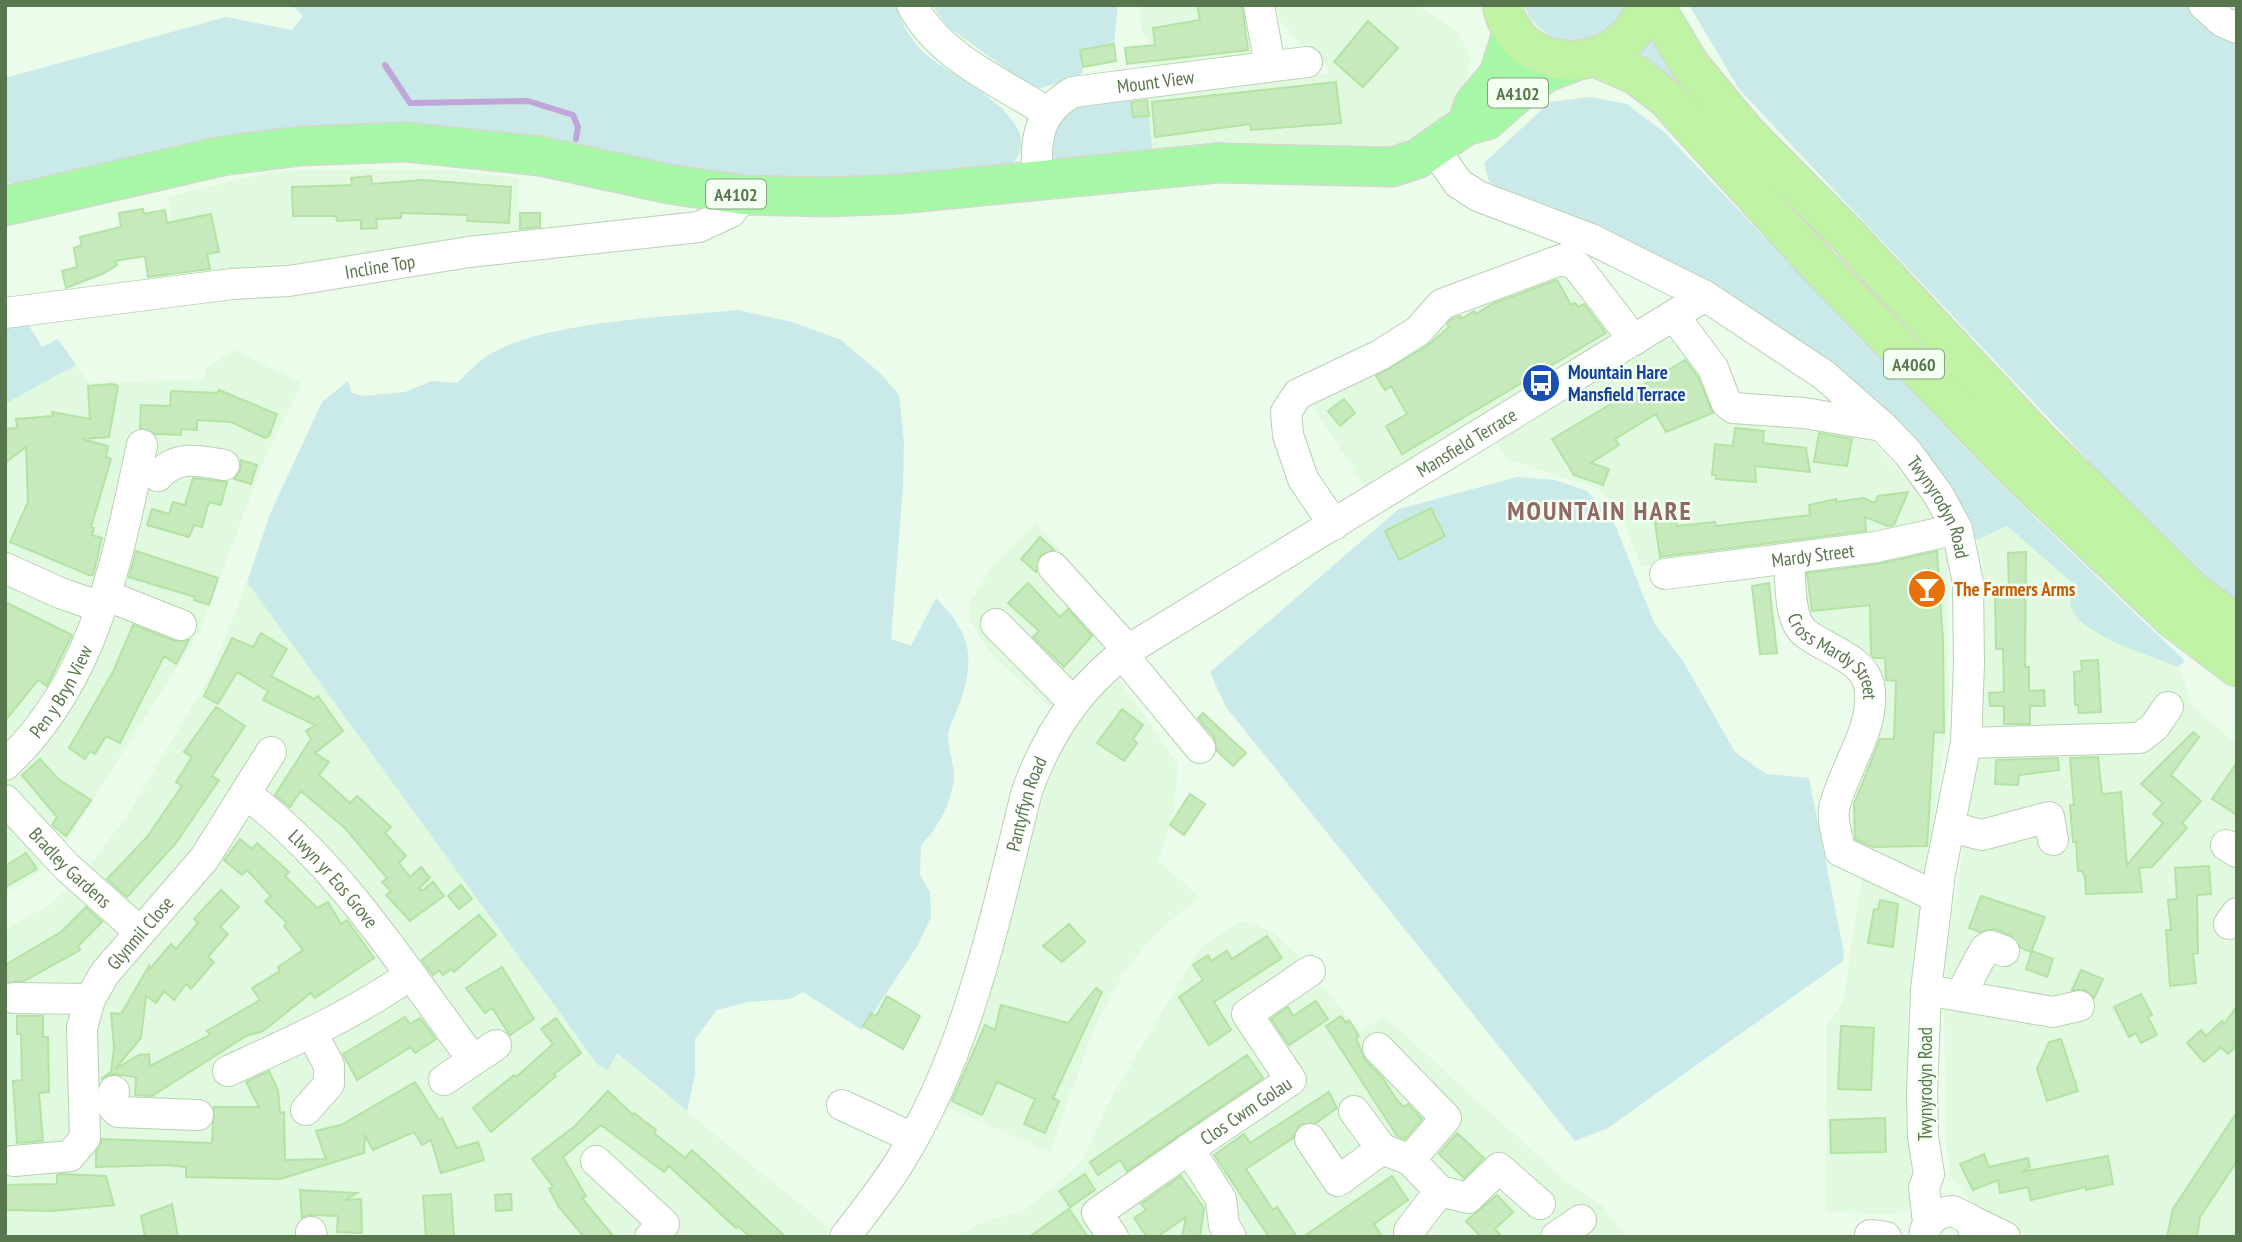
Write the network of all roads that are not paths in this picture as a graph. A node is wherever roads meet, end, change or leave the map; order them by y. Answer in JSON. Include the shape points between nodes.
{"nodes":[{"id":1,"x":912,"y":5,"type":"edge"},
{"id":2,"x":1259,"y":5,"type":"edge"},
{"id":3,"x":1646,"y":5,"type":"edge"},
{"id":4,"x":1654,"y":5,"type":"edge"},
{"id":5,"x":2204,"y":5,"type":"edge"},
{"id":6,"x":1503,"y":13,"type":"edge"},
{"id":7,"x":2237,"y":29,"type":"edge"},
{"id":8,"x":1585,"y":60,"type":"junction"},
{"id":9,"x":1307,"y":62,"type":"dead end"},
{"id":10,"x":1270,"y":66,"type":"junction"},
{"id":11,"x":1046,"y":112,"type":"junction"},
{"id":12,"x":1465,"y":126,"type":"junction"},
{"id":13,"x":1433,"y":147,"type":"junction"},
{"id":14,"x":1037,"y":179,"type":"junction"},
{"id":15,"x":743,"y":195,"type":"junction"},
{"id":16,"x":5,"y":206,"type":"edge"},
{"id":17,"x":1705,"y":296,"type":"junction"},
{"id":18,"x":5,"y":313,"type":"edge"},
{"id":19,"x":1674,"y":316,"type":"junction"},
{"id":20,"x":1634,"y":340,"type":"junction"},
{"id":21,"x":1882,"y":426,"type":"junction"},
{"id":22,"x":224,"y":465,"type":"dead end"},
{"id":23,"x":1373,"y":502,"type":"joint"},
{"id":24,"x":1334,"y":526,"type":"junction"},
{"id":25,"x":1957,"y":529,"type":"junction"},
{"id":26,"x":1789,"y":559,"type":"junction"},
{"id":27,"x":1053,"y":567,"type":"dead end"},
{"id":28,"x":5,"y":568,"type":"edge"},
{"id":29,"x":1665,"y":574,"type":"dead end"},
{"id":30,"x":103,"y":601,"type":"junction"},
{"id":31,"x":996,"y":624,"type":"dead end"},
{"id":32,"x":181,"y":625,"type":"dead end"},
{"id":33,"x":2237,"y":625,"type":"edge"},
{"id":34,"x":1125,"y":652,"type":"junction"},
{"id":35,"x":2237,"y":667,"type":"edge"},
{"id":36,"x":1073,"y":702,"type":"junction"},
{"id":37,"x":2168,"y":707,"type":"dead end"},
{"id":38,"x":1966,"y":743,"type":"junction"},
{"id":39,"x":1200,"y":748,"type":"dead end"},
{"id":40,"x":271,"y":752,"type":"dead end"},
{"id":41,"x":5,"y":765,"type":"edge"},
{"id":42,"x":246,"y":794,"type":"junction"},
{"id":43,"x":5,"y":800,"type":"edge"},
{"id":44,"x":1950,"y":827,"type":"junction"},
{"id":45,"x":2053,"y":840,"type":"dead end"},
{"id":46,"x":1937,"y":897,"type":"junction"},
{"id":47,"x":140,"y":932,"type":"junction"},
{"id":48,"x":2004,"y":951,"type":"dead end"},
{"id":49,"x":1310,"y":971,"type":"dead end"},
{"id":50,"x":410,"y":975,"type":"junction"},
{"id":51,"x":1926,"y":990,"type":"junction"},
{"id":52,"x":1961,"y":994,"type":"junction"},
{"id":53,"x":14,"y":998,"type":"dead end"},
{"id":54,"x":90,"y":999,"type":"junction"},
{"id":55,"x":2079,"y":1006,"type":"dead end"},
{"id":56,"x":312,"y":1034,"type":"junction"},
{"id":57,"x":1378,"y":1048,"type":"dead end"},
{"id":58,"x":228,"y":1071,"type":"dead end"},
{"id":59,"x":444,"y":1080,"type":"dead end"},
{"id":60,"x":83,"y":1093,"type":"junction"},
{"id":61,"x":842,"y":1105,"type":"dead end"},
{"id":62,"x":306,"y":1110,"type":"dead end"},
{"id":63,"x":1354,"y":1111,"type":"dead end"},
{"id":64,"x":198,"y":1115,"type":"dead end"},
{"id":65,"x":1199,"y":1135,"type":"junction"},
{"id":66,"x":913,"y":1138,"type":"junction"},
{"id":67,"x":1310,"y":1139,"type":"dead end"},
{"id":68,"x":1382,"y":1149,"type":"junction"},
{"id":69,"x":1410,"y":1160,"type":"junction"},
{"id":70,"x":14,"y":1161,"type":"dead end"},
{"id":71,"x":596,"y":1161,"type":"dead end"},
{"id":72,"x":1929,"y":1174,"type":"junction"},
{"id":73,"x":1440,"y":1191,"type":"junction"},
{"id":74,"x":1540,"y":1204,"type":"dead end"},
{"id":75,"x":1581,"y":1220,"type":"dead end"},
{"id":76,"x":1969,"y":1223,"type":"edge"},
{"id":77,"x":1926,"y":1230,"type":"edge"},
{"id":78,"x":664,"y":1232,"type":"edge"},
{"id":79,"x":845,"y":1237,"type":"edge"},
{"id":80,"x":1113,"y":1237,"type":"edge"},
{"id":81,"x":1231,"y":1237,"type":"edge"},
{"id":82,"x":1409,"y":1237,"type":"edge"},
{"id":83,"x":1556,"y":1237,"type":"edge"},
{"id":84,"x":2006,"y":1237,"type":"edge"}],
"edges":[{"from":1,"to":11,"type":"street","via":[[936,39]]},
{"from":2,"to":10,"type":"street"},
{"from":3,"to":8,"type":"highway","via":[[1632,34],[1616,49]]},
{"from":4,"to":33,"type":"highway","number":"A4060","via":[[1690,65],[1746,133],[2039,441],[2192,591]]},
{"from":5,"to":7,"type":"street"},
{"from":6,"to":8,"type":"highway","via":[[1529,47],[1550,58]]},
{"from":6,"to":12,"type":"main road","number":"A4102","via":[[1499,74],[1474,104]]},
{"from":8,"to":12,"type":"main road","number":"A4102","via":[[1547,72],[1487,120]]},
{"from":8,"to":35,"type":"highway","number":"A4060","via":[[1636,75],[1666,98],[1817,264],[2014,468],[2172,618]]},
{"from":9,"to":10,"type":"street","name":"Mount View"},
{"from":10,"to":11,"type":"street","name":"Mount View","via":[[1073,92]]},
{"from":11,"to":14,"type":"street"},
{"from":12,"to":13,"type":"main road","number":"A4102"},
{"from":13,"to":14,"type":"main road","number":"A4102","via":[[1417,159],[1392,167],[1218,163]]},
{"from":13,"to":17,"type":"street","name":"Twynyrodyn Road","via":[[1458,183],[1478,196],[1591,239]]},
{"from":14,"to":15,"type":"main road","number":"A4102","via":[[900,194]]},
{"from":15,"to":16,"type":"main road","number":"A4102","via":[[540,156],[406,142],[301,146],[222,156]]},
{"from":15,"to":18,"type":"street","name":"Incline Top","via":[[731,212],[699,227]]},
{"from":17,"to":19,"type":"street","name":"Mansfield Terrace"},
{"from":17,"to":21,"type":"street","name":"Twynyrodyn Road","via":[[1824,375]]},
{"from":19,"to":20,"type":"street","name":"Mansfield Terrace"},
{"from":19,"to":21,"type":"street","via":[[1713,368],[1726,402],[1733,408],[1804,413]]},
{"from":20,"to":23,"type":"street","name":"Mansfield Terrace"},
{"from":20,"to":24,"type":"street","via":[[1585,275],[1563,260],[1442,304],[1418,331],[1380,355],[1298,394],[1286,412],[1288,435],[1303,479]]},
{"from":21,"to":25,"type":"street","name":"Twynyrodyn Road","via":[[1938,494]]},
{"from":22,"to":30,"type":"street","name":"Pen y Bryn View","via":[[184,460],[152,468]]},
{"from":23,"to":24,"type":"street","name":"Pantyffyn Road"},
{"from":24,"to":34,"type":"street","name":"Pantyffyn Road"},
{"from":25,"to":26,"type":"street","name":"Mardy Street"},
{"from":25,"to":38,"type":"street","name":"Twynyrodyn Road","via":[[1968,583]]},
{"from":26,"to":29,"type":"street","name":"Mardy Street"},
{"from":26,"to":46,"type":"street","name":"Cross Mardy Street","via":[[1795,617],[1803,632],[1842,653],[1868,682],[1871,711],[1833,812],[1840,851]]},
{"from":27,"to":34,"type":"street"},
{"from":28,"to":30,"type":"street","via":[[60,593]]},
{"from":30,"to":32,"type":"street"},
{"from":30,"to":41,"type":"street","name":"Pen y Bryn View","via":[[92,637],[50,717]]},
{"from":31,"to":36,"type":"street"},
{"from":34,"to":36,"type":"street","name":"Pantyffyn Road"},
{"from":34,"to":39,"type":"street"},
{"from":36,"to":66,"type":"street","name":"Pantyffyn Road","via":[[1040,756],[1027,790],[966,1018]]},
{"from":37,"to":38,"type":"street","via":[[2140,738]]},
{"from":38,"to":44,"type":"street","name":"Twynyrodyn Road"},
{"from":40,"to":42,"type":"street","name":"Glynmil Close"},
{"from":42,"to":47,"type":"street","name":"Glynmil Close","via":[[204,859]]},
{"from":42,"to":50,"type":"street","name":"Llwyn yr Eos Grove","via":[[276,816],[351,897]]},
{"from":43,"to":47,"type":"street","name":"Bradley Gardens","via":[[67,867]]},
{"from":44,"to":45,"type":"street","via":[[1982,835],[2049,817]]},
{"from":44,"to":46,"type":"street","name":"Twynyrodyn Road"},
{"from":46,"to":51,"type":"street","name":"Twynyrodyn Road"},
{"from":47,"to":54,"type":"street","name":"Glynmil Close","via":[[105,973]]},
{"from":48,"to":52,"type":"street","via":[[1990,946],[1985,949]]},
{"from":49,"to":65,"type":"street","name":"Clos Cwm Golau","via":[[1247,1014],[1291,1080]]},
{"from":50,"to":56,"type":"street"},
{"from":50,"to":59,"type":"street","name":"Llwyn yr Eos Grove","via":[[484,1053]]},
{"from":51,"to":52,"type":"street"},
{"from":51,"to":72,"type":"street","name":"Twynyrodyn Road","via":[[1922,1104]]},
{"from":52,"to":55,"type":"street","via":[[2053,1012]]},
{"from":53,"to":54,"type":"street"},
{"from":54,"to":60,"type":"street","name":"Glynmil Close","via":[[82,1028]]},
{"from":56,"to":58,"type":"street"},
{"from":56,"to":62,"type":"street","via":[[329,1065],[329,1084]]},
{"from":57,"to":69,"type":"street","via":[[1446,1118]]},
{"from":60,"to":64,"type":"street","via":[[116,1091],[113,1107],[118,1112]]},
{"from":60,"to":70,"type":"street","name":"Glynmil Close","via":[[85,1138],[70,1156]]},
{"from":61,"to":66,"type":"street"},
{"from":63,"to":68,"type":"street"},
{"from":65,"to":80,"type":"street","via":[[1097,1213]]},
{"from":65,"to":81,"type":"street","name":"Clos Cwm Golau"},
{"from":66,"to":79,"type":"street","name":"Pantyffyn Road"},
{"from":67,"to":68,"type":"street","via":[[1338,1181]]},
{"from":68,"to":69,"type":"street"},
{"from":69,"to":73,"type":"street"},
{"from":71,"to":78,"type":"street"},
{"from":72,"to":76,"type":"street","via":[[1942,1180]]},
{"from":72,"to":77,"type":"street","name":"Twynyrodyn Road","via":[[1924,1188]]},
{"from":73,"to":74,"type":"street","via":[[1468,1198],[1499,1168]]},
{"from":73,"to":82,"type":"street"},
{"from":75,"to":83,"type":"street"},
{"from":76,"to":77,"type":"street","name":"Twynyrodyn Road","via":[[1943,1212]]},
{"from":76,"to":84,"type":"street"}]}
